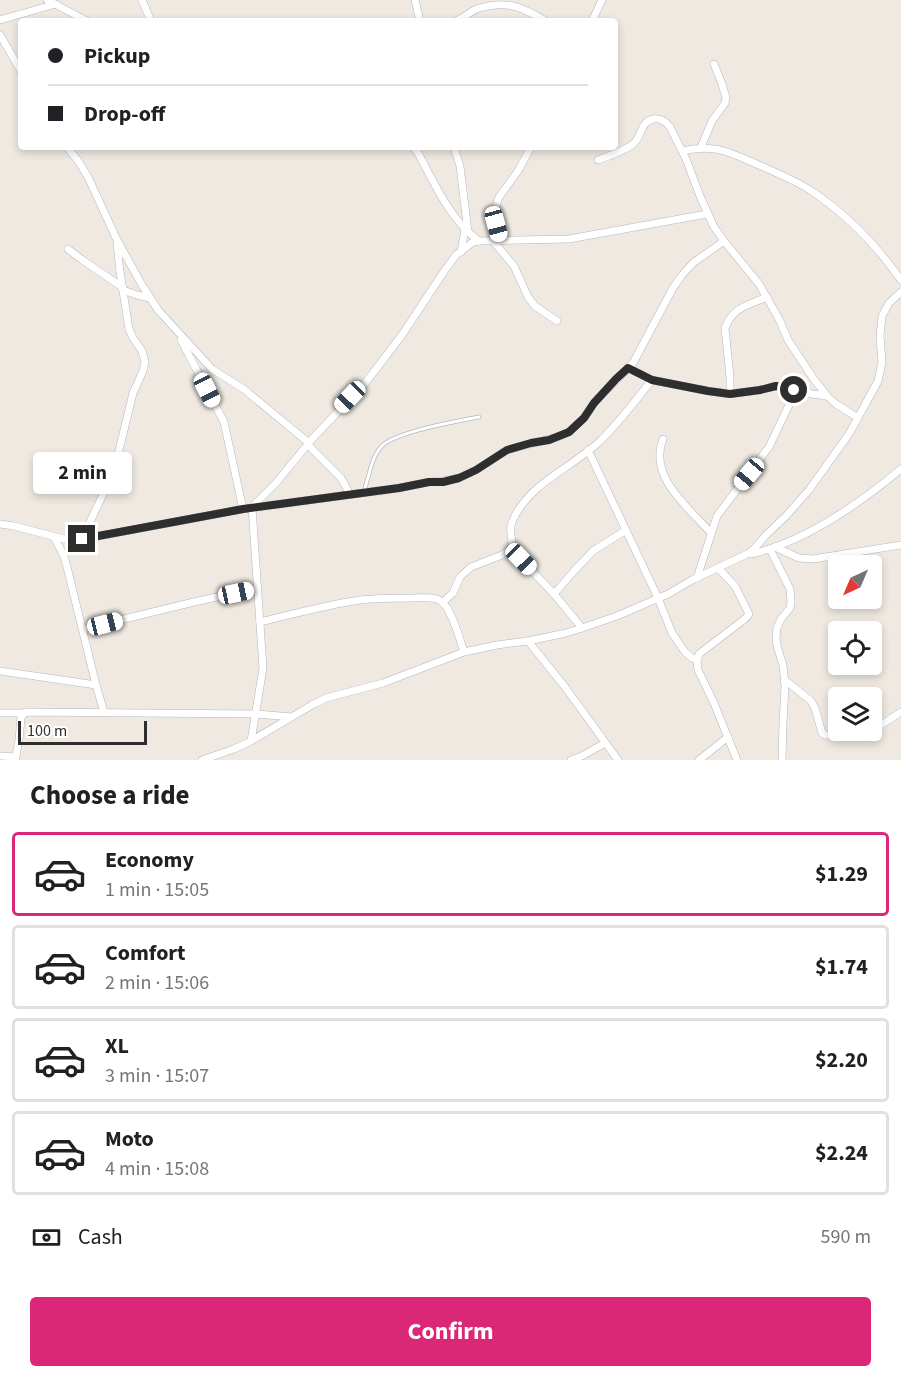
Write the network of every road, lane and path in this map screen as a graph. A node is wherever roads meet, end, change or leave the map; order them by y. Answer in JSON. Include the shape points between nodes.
{"nodes":[{"id":1,"x":47,"y":0,"type":"edge"},
{"id":2,"x":142,"y":0,"type":"edge"},
{"id":3,"x":415,"y":0,"type":"edge"},
{"id":4,"x":602,"y":0,"type":"edge"},
{"id":5,"x":56,"y":4,"type":"junction"},
{"id":6,"x":82,"y":18,"type":"edge"},
{"id":7,"x":150,"y":18,"type":"edge"},
{"id":8,"x":419,"y":18,"type":"edge"},
{"id":9,"x":461,"y":18,"type":"edge"},
{"id":10,"x":541,"y":18,"type":"edge"},
{"id":11,"x":593,"y":18,"type":"edge"},
{"id":12,"x":0,"y":20,"type":"edge"},
{"id":13,"x":0,"y":35,"type":"edge"},
{"id":14,"x":714,"y":64,"type":"dead end"},
{"id":15,"x":18,"y":66,"type":"edge"},
{"id":16,"x":701,"y":147,"type":"junction"},
{"id":17,"x":69,"y":150,"type":"edge"},
{"id":18,"x":416,"y":150,"type":"edge"},
{"id":19,"x":455,"y":150,"type":"edge"},
{"id":20,"x":529,"y":150,"type":"edge"},
{"id":21,"x":682,"y":151,"type":"junction"},
{"id":22,"x":598,"y":160,"type":"dead end"},
{"id":23,"x":708,"y":214,"type":"junction"},
{"id":24,"x":466,"y":230,"type":"junction"},
{"id":25,"x":117,"y":240,"type":"junction"},
{"id":26,"x":496,"y":240,"type":"junction"},
{"id":27,"x":479,"y":241,"type":"junction"},
{"id":28,"x":724,"y":241,"type":"junction"},
{"id":29,"x":68,"y":249,"type":"dead end"},
{"id":30,"x":461,"y":252,"type":"junction"},
{"id":31,"x":901,"y":280,"type":"edge"},
{"id":32,"x":122,"y":288,"type":"junction"},
{"id":33,"x":901,"y":292,"type":"edge"},
{"id":34,"x":766,"y":297,"type":"junction"},
{"id":35,"x":150,"y":298,"type":"junction"},
{"id":36,"x":557,"y":321,"type":"dead end"},
{"id":37,"x":177,"y":332,"type":"junction"},
{"id":38,"x":628,"y":368,"type":"junction"},
{"id":39,"x":652,"y":380,"type":"junction"},
{"id":40,"x":794,"y":390,"type":"junction"},
{"id":41,"x":730,"y":394,"type":"junction"},
{"id":42,"x":827,"y":396,"type":"junction"},
{"id":43,"x":479,"y":417,"type":"dead end"},
{"id":44,"x":858,"y":418,"type":"junction"},
{"id":45,"x":663,"y":439,"type":"dead end"},
{"id":46,"x":308,"y":444,"type":"junction"},
{"id":47,"x":588,"y":450,"type":"junction"},
{"id":48,"x":901,"y":469,"type":"edge"},
{"id":49,"x":364,"y":493,"type":"junction"},
{"id":50,"x":350,"y":495,"type":"junction"},
{"id":51,"x":252,"y":507,"type":"junction"},
{"id":52,"x":243,"y":509,"type":"junction"},
{"id":53,"x":0,"y":524,"type":"edge"},
{"id":54,"x":626,"y":530,"type":"junction"},
{"id":55,"x":711,"y":533,"type":"junction"},
{"id":56,"x":54,"y":537,"type":"junction"},
{"id":57,"x":82,"y":539,"type":"junction"},
{"id":58,"x":901,"y":545,"type":"edge"},
{"id":59,"x":773,"y":548,"type":"junction"},
{"id":60,"x":511,"y":549,"type":"junction"},
{"id":61,"x":747,"y":555,"type":"junction"},
{"id":62,"x":718,"y":568,"type":"junction"},
{"id":63,"x":697,"y":578,"type":"junction"},
{"id":64,"x":258,"y":588,"type":"junction"},
{"id":65,"x":554,"y":594,"type":"junction"},
{"id":66,"x":658,"y":598,"type":"junction"},
{"id":67,"x":443,"y":602,"type":"junction"},
{"id":68,"x":260,"y":622,"type":"junction"},
{"id":69,"x":582,"y":628,"type":"junction"},
{"id":70,"x":83,"y":629,"type":"junction"},
{"id":71,"x":528,"y":641,"type":"junction"},
{"id":72,"x":464,"y":652,"type":"junction"},
{"id":73,"x":697,"y":660,"type":"junction"},
{"id":74,"x":0,"y":671,"type":"edge"},
{"id":75,"x":785,"y":681,"type":"junction"},
{"id":76,"x":96,"y":685,"type":"junction"},
{"id":77,"x":104,"y":712,"type":"junction"},
{"id":78,"x":901,"y":712,"type":"edge"},
{"id":79,"x":0,"y":713,"type":"edge"},
{"id":80,"x":24,"y":713,"type":"junction"},
{"id":81,"x":257,"y":714,"type":"junction"},
{"id":82,"x":291,"y":717,"type":"junction"},
{"id":83,"x":882,"y":724,"type":"edge"},
{"id":84,"x":828,"y":735,"type":"edge"},
{"id":85,"x":728,"y":737,"type":"junction"},
{"id":86,"x":251,"y":741,"type":"junction"},
{"id":87,"x":605,"y":742,"type":"junction"},
{"id":88,"x":0,"y":756,"type":"edge"},
{"id":89,"x":16,"y":758,"type":"edge"},
{"id":90,"x":202,"y":760,"type":"edge"},
{"id":91,"x":571,"y":760,"type":"edge"},
{"id":92,"x":618,"y":760,"type":"edge"},
{"id":93,"x":699,"y":760,"type":"edge"},
{"id":94,"x":737,"y":760,"type":"edge"},
{"id":95,"x":782,"y":760,"type":"edge"}],
"edges":[{"from":1,"to":5,"type":"street"},
{"from":2,"to":7,"type":"street"},
{"from":3,"to":8,"type":"street"},
{"from":4,"to":11,"type":"street"},
{"from":5,"to":6,"type":"street"},
{"from":5,"to":12,"type":"street"},
{"from":9,"to":10,"type":"street","via":[[488,3],[504,1]]},
{"from":13,"to":15,"type":"street"},
{"from":14,"to":16,"type":"street","via":[[726,98]]},
{"from":16,"to":21,"type":"street"},
{"from":16,"to":31,"type":"street","via":[[733,152],[809,190],[856,228]]},
{"from":17,"to":25,"type":"street","via":[[89,179]]},
{"from":18,"to":24,"type":"street"},
{"from":19,"to":24,"type":"street"},
{"from":20,"to":26,"type":"street","via":[[499,197]]},
{"from":21,"to":22,"type":"street","via":[[666,122],[656,119],[647,121],[632,145]]},
{"from":21,"to":23,"type":"street"},
{"from":23,"to":26,"type":"street","via":[[569,239]]},
{"from":23,"to":28,"type":"street"},
{"from":24,"to":27,"type":"street"},
{"from":24,"to":30,"type":"street"},
{"from":25,"to":32,"type":"street"},
{"from":25,"to":35,"type":"street"},
{"from":26,"to":27,"type":"street"},
{"from":26,"to":36,"type":"street","via":[[528,297]]},
{"from":27,"to":30,"type":"street"},
{"from":28,"to":34,"type":"street"},
{"from":28,"to":38,"type":"street","via":[[693,263],[677,281]]},
{"from":29,"to":32,"type":"street"},
{"from":30,"to":46,"type":"street","via":[[371,375]]},
{"from":32,"to":35,"type":"street"},
{"from":32,"to":57,"type":"street","via":[[129,329],[145,362],[133,393],[114,471]]},
{"from":33,"to":44,"type":"street","via":[[882,316],[881,372]]},
{"from":34,"to":41,"type":"street","via":[[732,314],[725,328]]},
{"from":34,"to":42,"type":"street","via":[[788,340]]},
{"from":35,"to":37,"type":"street"},
{"from":37,"to":46,"type":"street","via":[[212,369],[245,390]]},
{"from":37,"to":52,"type":"street","via":[[224,422]]},
{"from":38,"to":39,"type":"street"},
{"from":38,"to":49,"type":"street","via":[[584,418],[561,436],[507,450],[459,478]]},
{"from":39,"to":41,"type":"street"},
{"from":39,"to":47,"type":"street","via":[[600,442]]},
{"from":40,"to":41,"type":"street","via":[[776,386]]},
{"from":40,"to":42,"type":"street"},
{"from":40,"to":55,"type":"street","via":[[769,447],[717,516]]},
{"from":42,"to":44,"type":"street"},
{"from":43,"to":49,"type":"lane","via":[[420,430],[382,444]]},
{"from":44,"to":61,"type":"street","via":[[809,490]]},
{"from":45,"to":55,"type":"street","via":[[659,449],[664,478]]},
{"from":46,"to":50,"type":"street","via":[[341,478]]},
{"from":46,"to":51,"type":"street"},
{"from":47,"to":54,"type":"street"},
{"from":47,"to":60,"type":"street","via":[[524,502],[511,526]]},
{"from":48,"to":59,"type":"street","via":[[840,514]]},
{"from":49,"to":50,"type":"street"},
{"from":50,"to":51,"type":"street"},
{"from":51,"to":52,"type":"street"},
{"from":51,"to":64,"type":"street"},
{"from":52,"to":57,"type":"street"},
{"from":53,"to":56,"type":"street"},
{"from":54,"to":65,"type":"street","via":[[593,551]]},
{"from":54,"to":66,"type":"street"},
{"from":55,"to":63,"type":"street"},
{"from":56,"to":57,"type":"street"},
{"from":56,"to":70,"type":"street","via":[[66,562]]},
{"from":58,"to":59,"type":"street","via":[[813,560]]},
{"from":59,"to":61,"type":"street"},
{"from":59,"to":75,"type":"street","via":[[790,589],[790,608],[777,628]]},
{"from":60,"to":65,"type":"street"},
{"from":60,"to":67,"type":"street","via":[[471,567]]},
{"from":61,"to":62,"type":"street"},
{"from":62,"to":63,"type":"street"},
{"from":62,"to":73,"type":"street","via":[[735,586],[749,614],[704,649]]},
{"from":63,"to":66,"type":"street"},
{"from":64,"to":68,"type":"street"},
{"from":64,"to":70,"type":"street"},
{"from":65,"to":69,"type":"street"},
{"from":66,"to":69,"type":"street"},
{"from":66,"to":73,"type":"street","via":[[675,639]]},
{"from":67,"to":68,"type":"street","via":[[433,598],[362,600]]},
{"from":67,"to":72,"type":"street"},
{"from":68,"to":81,"type":"street","via":[[263,668]]},
{"from":69,"to":71,"type":"street"},
{"from":70,"to":76,"type":"street"},
{"from":71,"to":72,"type":"street"},
{"from":71,"to":87,"type":"street"},
{"from":72,"to":82,"type":"street","via":[[383,683],[319,701]]},
{"from":73,"to":85,"type":"street"},
{"from":74,"to":76,"type":"street"},
{"from":75,"to":84,"type":"street","via":[[811,701],[822,733]]},
{"from":75,"to":95,"type":"street"},
{"from":76,"to":77,"type":"street"},
{"from":77,"to":80,"type":"street"},
{"from":77,"to":81,"type":"street"},
{"from":78,"to":83,"type":"street"},
{"from":79,"to":80,"type":"street"},
{"from":80,"to":89,"type":"street"},
{"from":81,"to":82,"type":"street"},
{"from":81,"to":86,"type":"street"},
{"from":82,"to":86,"type":"street"},
{"from":85,"to":93,"type":"street"},
{"from":85,"to":94,"type":"street"},
{"from":86,"to":90,"type":"street"},
{"from":87,"to":91,"type":"street"},
{"from":87,"to":92,"type":"street"},
{"from":88,"to":89,"type":"street"}]}
